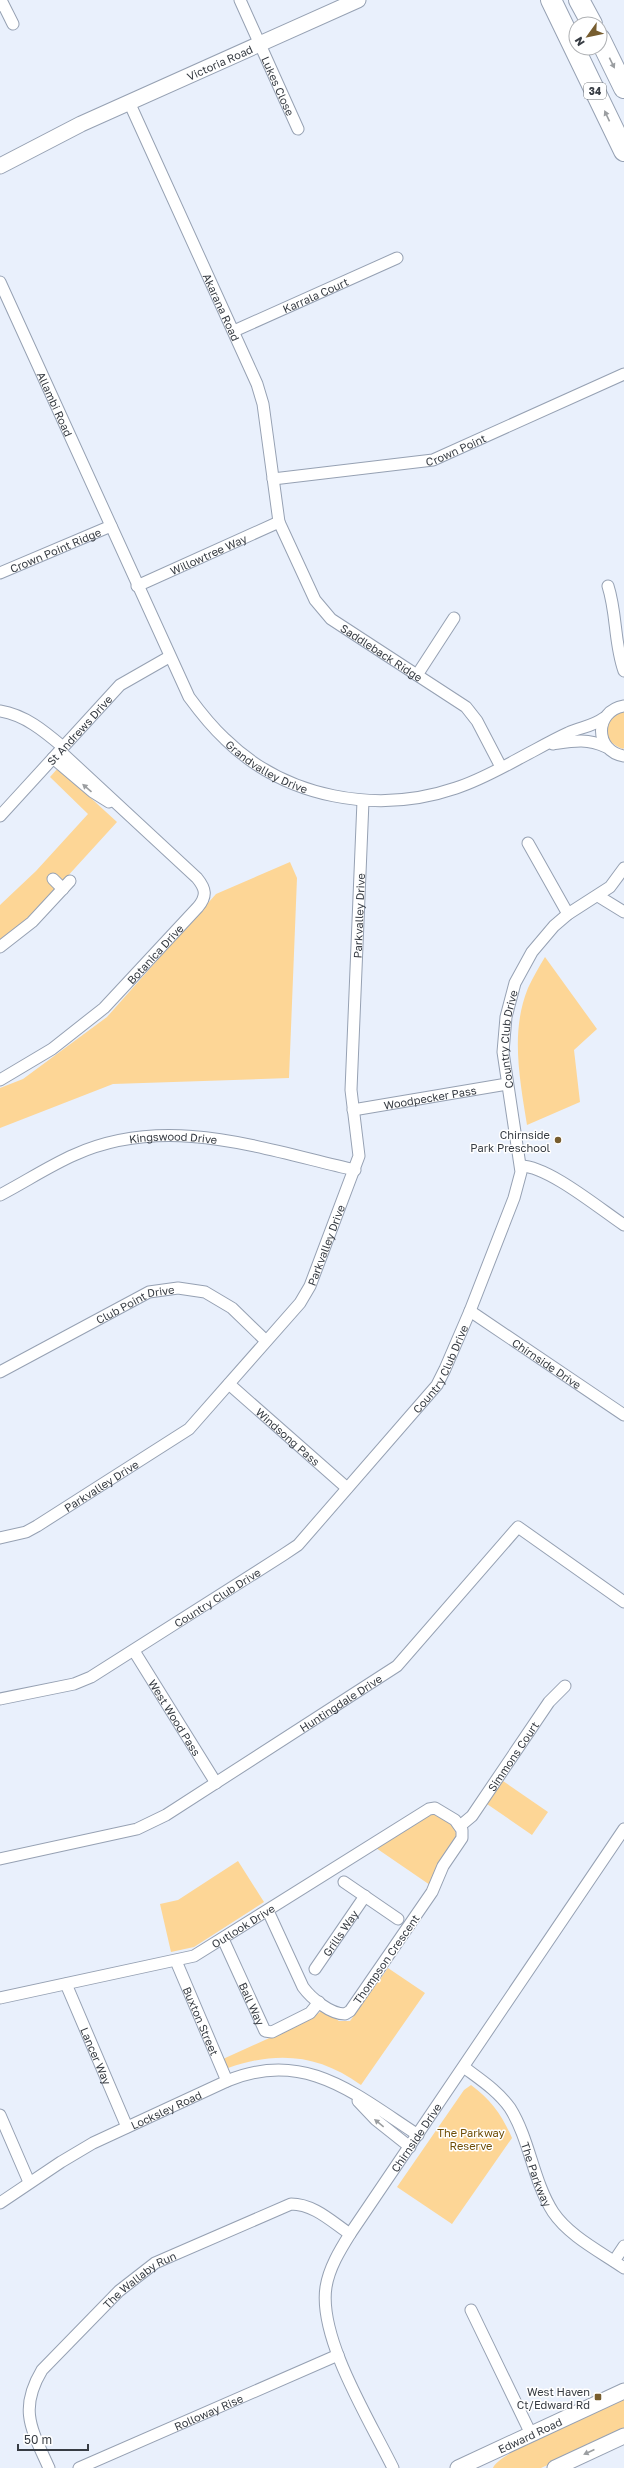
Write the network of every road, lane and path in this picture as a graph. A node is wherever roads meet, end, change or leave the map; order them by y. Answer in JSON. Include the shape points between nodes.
{"nodes":[{"id":1,"x":2,"y":0,"type":"edge"},
{"id":2,"x":240,"y":0,"type":"edge"},
{"id":3,"x":358,"y":0,"type":"edge"},
{"id":4,"x":551,"y":0,"type":"edge"},
{"id":5,"x":579,"y":0,"type":"edge"},
{"id":6,"x":588,"y":16,"type":"edge"},
{"id":7,"x":13,"y":24,"type":"dead end"},
{"id":8,"x":259,"y":43,"type":"junction"},
{"id":9,"x":608,"y":55,"type":"edge"},
{"id":10,"x":624,"y":88,"type":"edge"},
{"id":11,"x":129,"y":102,"type":"junction"},
{"id":12,"x":81,"y":124,"type":"junction"},
{"id":13,"x":298,"y":129,"type":"dead end"},
{"id":14,"x":624,"y":151,"type":"edge"},
{"id":15,"x":0,"y":156,"type":"edge"},
{"id":16,"x":0,"y":166,"type":"edge"},
{"id":17,"x":397,"y":258,"type":"dead end"},
{"id":18,"x":0,"y":282,"type":"edge"},
{"id":19,"x":234,"y":331,"type":"junction"},
{"id":20,"x":624,"y":374,"type":"edge"},
{"id":21,"x":273,"y":479,"type":"junction"},
{"id":22,"x":279,"y":522,"type":"junction"},
{"id":23,"x":111,"y":526,"type":"junction"},
{"id":24,"x":0,"y":573,"type":"edge"},
{"id":25,"x":137,"y":586,"type":"junction"},
{"id":26,"x":608,"y":586,"type":"dead end"},
{"id":27,"x":454,"y":618,"type":"dead end"},
{"id":28,"x":169,"y":657,"type":"junction"},
{"id":29,"x":624,"y":671,"type":"edge"},
{"id":30,"x":417,"y":675,"type":"junction"},
{"id":31,"x":624,"y":706,"type":"edge"},
{"id":32,"x":0,"y":711,"type":"edge"},
{"id":33,"x":604,"y":718,"type":"junction"},
{"id":34,"x":542,"y":746,"type":"junction"},
{"id":35,"x":606,"y":747,"type":"junction"},
{"id":36,"x":59,"y":752,"type":"junction"},
{"id":37,"x":624,"y":756,"type":"edge"},
{"id":38,"x":501,"y":768,"type":"junction"},
{"id":39,"x":363,"y":801,"type":"junction"},
{"id":40,"x":0,"y":816,"type":"edge"},
{"id":41,"x":528,"y":843,"type":"dead end"},
{"id":42,"x":624,"y":868,"type":"edge"},
{"id":43,"x":53,"y":879,"type":"dead end"},
{"id":44,"x":598,"y":896,"type":"junction"},
{"id":45,"x":624,"y":912,"type":"edge"},
{"id":46,"x":568,"y":914,"type":"junction"},
{"id":47,"x":0,"y":947,"type":"edge"},
{"id":48,"x":0,"y":1080,"type":"edge"},
{"id":49,"x":507,"y":1084,"type":"junction"},
{"id":50,"x":353,"y":1110,"type":"junction"},
{"id":51,"x":521,"y":1166,"type":"junction"},
{"id":52,"x":355,"y":1170,"type":"junction"},
{"id":53,"x":0,"y":1195,"type":"edge"},
{"id":54,"x":624,"y":1225,"type":"edge"},
{"id":55,"x":470,"y":1311,"type":"junction"},
{"id":56,"x":266,"y":1341,"type":"junction"},
{"id":57,"x":0,"y":1372,"type":"edge"},
{"id":58,"x":229,"y":1384,"type":"junction"},
{"id":59,"x":624,"y":1415,"type":"edge"},
{"id":60,"x":346,"y":1488,"type":"junction"},
{"id":61,"x":0,"y":1538,"type":"edge"},
{"id":62,"x":624,"y":1602,"type":"edge"},
{"id":63,"x":134,"y":1652,"type":"junction"},
{"id":64,"x":565,"y":1686,"type":"dead end"},
{"id":65,"x":0,"y":1699,"type":"edge"},
{"id":66,"x":216,"y":1783,"type":"junction"},
{"id":67,"x":460,"y":1826,"type":"junction"},
{"id":68,"x":624,"y":1829,"type":"edge"},
{"id":69,"x":0,"y":1859,"type":"edge"},
{"id":70,"x":344,"y":1882,"type":"dead end"},
{"id":71,"x":365,"y":1896,"type":"junction"},
{"id":72,"x":268,"y":1911,"type":"junction"},
{"id":73,"x":398,"y":1919,"type":"dead end"},
{"id":74,"x":223,"y":1939,"type":"junction"},
{"id":75,"x":176,"y":1961,"type":"junction"},
{"id":76,"x":315,"y":1969,"type":"dead end"},
{"id":77,"x":66,"y":1984,"type":"junction"},
{"id":78,"x":0,"y":1998,"type":"edge"},
{"id":79,"x":319,"y":2002,"type":"junction"},
{"id":80,"x":465,"y":2068,"type":"junction"},
{"id":81,"x":227,"y":2081,"type":"junction"},
{"id":82,"x":345,"y":2088,"type":"junction"},
{"id":83,"x":0,"y":2115,"type":"edge"},
{"id":84,"x":127,"y":2127,"type":"junction"},
{"id":85,"x":418,"y":2135,"type":"junction"},
{"id":86,"x":410,"y":2147,"type":"junction"},
{"id":87,"x":29,"y":2182,"type":"junction"},
{"id":88,"x":0,"y":2203,"type":"edge"},
{"id":89,"x":350,"y":2234,"type":"junction"},
{"id":90,"x":624,"y":2246,"type":"edge"},
{"id":91,"x":614,"y":2261,"type":"junction"},
{"id":92,"x":624,"y":2268,"type":"edge"},
{"id":93,"x":471,"y":2310,"type":"dead end"},
{"id":94,"x":338,"y":2354,"type":"junction"},
{"id":95,"x":624,"y":2391,"type":"edge"},
{"id":96,"x":531,"y":2434,"type":"junction"},
{"id":97,"x":624,"y":2436,"type":"edge"},
{"id":98,"x":482,"y":2463,"type":"edge"},
{"id":99,"x":49,"y":2468,"type":"edge"},
{"id":100,"x":79,"y":2468,"type":"edge"},
{"id":101,"x":393,"y":2468,"type":"edge"},
{"id":102,"x":458,"y":2468,"type":"edge"},
{"id":103,"x":555,"y":2468,"type":"edge"}],
"edges":[{"from":1,"to":7,"type":"street"},
{"from":2,"to":8,"type":"street","name":"Lukes Close"},
{"from":3,"to":8,"type":"main road","name":"Victoria Road"},
{"from":14,"to":4,"type":"highway","number":"34","one_way":true},
{"from":5,"to":6,"type":"highway"},
{"from":8,"to":11,"type":"main road","name":"Victoria Road"},
{"from":8,"to":13,"type":"street","name":"Lukes Close"},
{"from":9,"to":10,"type":"highway","number":"34","one_way":true},
{"from":11,"to":12,"type":"main road","name":"Victoria Road"},
{"from":11,"to":19,"type":"street","name":"Akarana Road"},
{"from":12,"to":15,"type":"main road","name":"Victoria Road"},
{"from":12,"to":16,"type":"main road","name":"Victoria Road"},
{"from":17,"to":19,"type":"street","name":"Karrala Court"},
{"from":18,"to":23,"type":"street","name":"Allambi Road"},
{"from":19,"to":21,"type":"street","name":"Akarana Road","via":[[261,398]]},
{"from":20,"to":21,"type":"street","name":"Crown Point","via":[[433,460]]},
{"from":21,"to":22,"type":"street","name":"Akarana Road"},
{"from":22,"to":25,"type":"street","name":"Willowtree Way"},
{"from":22,"to":30,"type":"street","name":"Saddleback Ridge","via":[[315,600],[331,619]]},
{"from":23,"to":24,"type":"street","name":"Crown Point Ridge"},
{"from":23,"to":25,"type":"street","name":"Grandvalley Drive"},
{"from":25,"to":28,"type":"street","name":"Grandvalley Drive"},
{"from":26,"to":29,"type":"street","via":[[613,601],[618,651]]},
{"from":27,"to":30,"type":"street"},
{"from":28,"to":36,"type":"street","name":"St Andrews Drive","via":[[120,685]]},
{"from":28,"to":39,"type":"street","name":"Grandvalley Drive","via":[[190,697],[206,719],[225,740],[248,758],[295,784],[323,794]]},
{"from":30,"to":38,"type":"street","name":"Saddleback Ridge","via":[[469,710]]},
{"from":31,"to":33,"type":"street","name":"Grandvalley Drive","via":[[612,710]]},
{"from":32,"to":36,"type":"street","via":[[33,723]]},
{"from":33,"to":34,"type":"street","name":"Grandvalley Drive","via":[[593,726],[569,732]]},
{"from":33,"to":35,"type":"street","via":[[600,733]]},
{"from":34,"to":35,"type":"street","name":"Grandvalley Drive","via":[[580,740]]},
{"from":34,"to":38,"type":"street","name":"Grandvalley Drive"},
{"from":35,"to":37,"type":"street","name":"Grandvalley Drive","via":[[611,752]]},
{"from":36,"to":40,"type":"street","name":"St Andrews Drive"},
{"from":36,"to":48,"type":"street","name":"Botanica Drive","via":[[197,878],[204,885],[206,893],[204,900],[104,1008],[52,1049]]},
{"from":38,"to":39,"type":"street","name":"Grandvalley Drive","via":[[474,781],[431,796]]},
{"from":39,"to":50,"type":"street","name":"Parkvalley Drive","via":[[351,1090]]},
{"from":41,"to":46,"type":"street"},
{"from":42,"to":44,"type":"street","name":"Country Club Drive","via":[[610,887]]},
{"from":43,"to":47,"type":"street","via":[[66,885],[32,922]]},
{"from":44,"to":45,"type":"street"},
{"from":44,"to":46,"type":"street","name":"Country Club Drive"},
{"from":46,"to":49,"type":"street","name":"Country Club Drive","via":[[532,952],[515,983],[503,1034]]},
{"from":49,"to":50,"type":"street","name":"Woodpecker Pass"},
{"from":49,"to":51,"type":"street","name":"Country Club Drive"},
{"from":50,"to":52,"type":"street","name":"Parkvalley Drive","via":[[359,1156]]},
{"from":51,"to":54,"type":"street","via":[[531,1166],[547,1173]]},
{"from":51,"to":55,"type":"street","name":"Country Club Drive","via":[[514,1198]]},
{"from":52,"to":53,"type":"street","name":"Kingswood Drive","via":[[225,1139],[156,1134],[114,1141],[74,1155]]},
{"from":52,"to":56,"type":"street","name":"Parkvalley Drive","via":[[310,1286],[300,1303]]},
{"from":55,"to":59,"type":"street","name":"Chirnside Drive"},
{"from":55,"to":60,"type":"street","name":"Country Club Drive","via":[[437,1384]]},
{"from":56,"to":57,"type":"street","name":"Club Point Drive","via":[[232,1308],[205,1292],[178,1288],[149,1292]]},
{"from":56,"to":58,"type":"street","name":"Parkvalley Drive"},
{"from":58,"to":60,"type":"street","name":"Windsong Pass"},
{"from":58,"to":61,"type":"street","name":"Parkvalley Drive","via":[[202,1416],[178,1437],[37,1526],[26,1532]]},
{"from":60,"to":63,"type":"street","name":"Country Club Drive","via":[[298,1545]]},
{"from":62,"to":66,"type":"street","name":"Huntingdale Drive","via":[[518,1528],[397,1666]]},
{"from":63,"to":65,"type":"street","name":"Country Club Drive","via":[[74,1684]]},
{"from":63,"to":66,"type":"street","name":"West Wood Pass"},
{"from":64,"to":67,"type":"street","name":"Simmons Court","via":[[549,1702],[472,1816]]},
{"from":66,"to":69,"type":"street","name":"Huntingdale Drive","via":[[151,1824]]},
{"from":67,"to":72,"type":"street","name":"Outlook Drive","via":[[438,1810],[429,1809]]},
{"from":67,"to":79,"type":"street","name":"Thompson Crescent","via":[[462,1838],[443,1866],[432,1892],[350,2011],[339,2014]]},
{"from":68,"to":80,"type":"street","name":"Chirnside Drive"},
{"from":70,"to":71,"type":"street"},
{"from":71,"to":73,"type":"street"},
{"from":71,"to":76,"type":"street","name":"Grills Way"},
{"from":72,"to":74,"type":"street","name":"Outlook Drive"},
{"from":72,"to":79,"type":"street","name":"Thompson Crescent","via":[[299,1980],[306,1992]]},
{"from":74,"to":75,"type":"street","name":"Outlook Drive","via":[[200,1954]]},
{"from":74,"to":79,"type":"street","name":"Ball Way","via":[[265,2031],[272,2032],[310,2014]]},
{"from":75,"to":77,"type":"street","name":"Outlook Drive"},
{"from":75,"to":81,"type":"street","name":"Buxton Street"},
{"from":77,"to":78,"type":"street","name":"Outlook Drive"},
{"from":77,"to":84,"type":"street","name":"Lancer Way"},
{"from":80,"to":85,"type":"street","name":"Chirnside Drive"},
{"from":80,"to":91,"type":"street","name":"The Parkway","via":[[499,2095],[510,2109],[557,2218],[572,2232]]},
{"from":81,"to":82,"type":"street","name":"Locksley Road","via":[[248,2072],[285,2069],[319,2075]]},
{"from":81,"to":84,"type":"street","name":"Locksley Road"},
{"from":82,"to":85,"type":"street","name":"Locksley Road"},
{"from":86,"to":82,"type":"street","name":"Locksley Road","one_way":true,"via":[[376,2120]]},
{"from":83,"to":87,"type":"street"},
{"from":84,"to":87,"type":"street","name":"Locksley Road","via":[[93,2143]]},
{"from":85,"to":86,"type":"street","name":"Chirnside Drive"},
{"from":86,"to":89,"type":"street","name":"Chirnside Drive"},
{"from":87,"to":88,"type":"street","name":"Locksley Road"},
{"from":89,"to":94,"type":"street","name":"Chirnside Drive","via":[[339,2251],[326,2287],[329,2331]]},
{"from":89,"to":99,"type":"street","name":"The Wallaby Run","via":[[314,2209],[302,2204],[291,2204],[170,2256],[138,2275],[42,2370],[32,2386],[28,2403],[29,2419]]},
{"from":90,"to":91,"type":"street"},
{"from":91,"to":92,"type":"street","name":"The Parkway"},
{"from":93,"to":96,"type":"street"},
{"from":94,"to":100,"type":"street","name":"Rolloway Rise"},
{"from":94,"to":101,"type":"street","name":"Chirnside Drive"},
{"from":95,"to":96,"type":"main road","name":"Edward Road"},
{"from":96,"to":98,"type":"main road","name":"Edward Road"},
{"from":97,"to":103,"type":"main road","one_way":true},
{"from":98,"to":102,"type":"main road","name":"Edward Road"}]}
